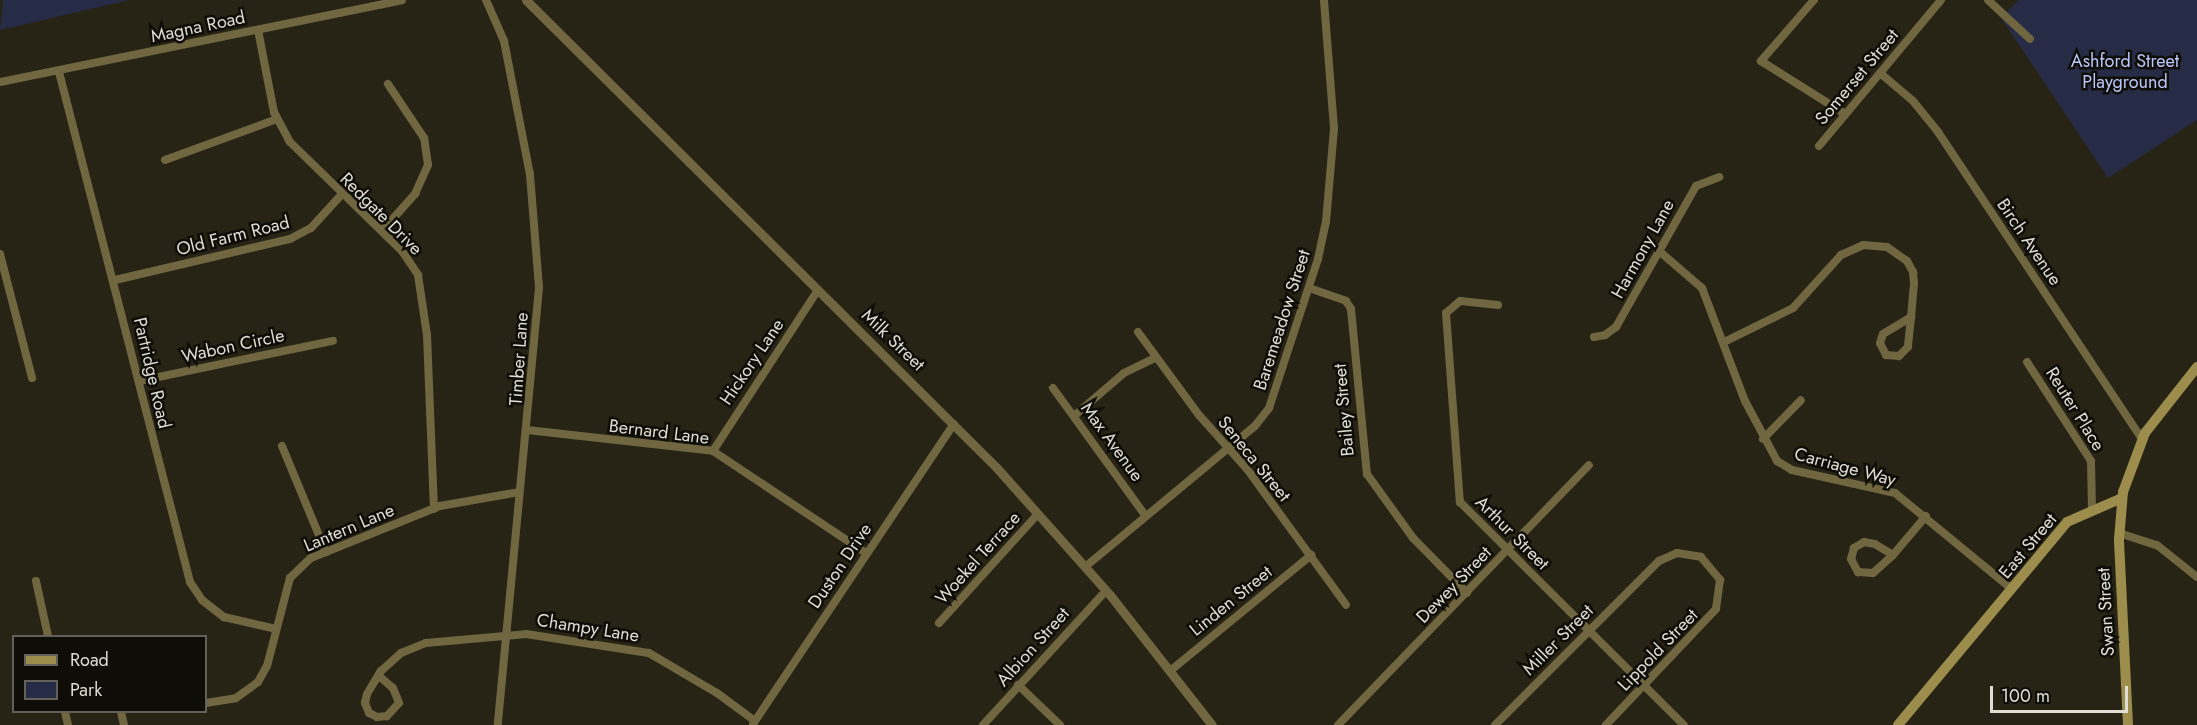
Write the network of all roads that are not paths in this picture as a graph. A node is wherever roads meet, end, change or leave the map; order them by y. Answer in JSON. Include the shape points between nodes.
{"nodes":[{"id":1,"x":402,"y":0,"type":"edge"},
{"id":2,"x":486,"y":0,"type":"edge"},
{"id":3,"x":526,"y":0,"type":"edge"},
{"id":4,"x":1324,"y":0,"type":"edge"},
{"id":5,"x":1814,"y":0,"type":"edge"},
{"id":6,"x":1941,"y":0,"type":"edge"},
{"id":7,"x":1988,"y":0,"type":"edge"},
{"id":8,"x":258,"y":30,"type":"junction"},
{"id":9,"x":2030,"y":39,"type":"dead end"},
{"id":10,"x":59,"y":72,"type":"junction"},
{"id":11,"x":1880,"y":73,"type":"junction"},
{"id":12,"x":0,"y":82,"type":"edge"},
{"id":13,"x":388,"y":84,"type":"dead end"},
{"id":14,"x":1845,"y":114,"type":"junction"},
{"id":15,"x":277,"y":119,"type":"junction"},
{"id":16,"x":1819,"y":146,"type":"dead end"},
{"id":17,"x":165,"y":160,"type":"dead end"},
{"id":18,"x":1719,"y":177,"type":"dead end"},
{"id":19,"x":342,"y":194,"type":"junction"},
{"id":20,"x":382,"y":231,"type":"junction"},
{"id":21,"x":1659,"y":251,"type":"junction"},
{"id":22,"x":0,"y":254,"type":"edge"},
{"id":23,"x":115,"y":280,"type":"junction"},
{"id":24,"x":1309,"y":288,"type":"junction"},
{"id":25,"x":819,"y":290,"type":"junction"},
{"id":26,"x":1498,"y":305,"type":"dead end"},
{"id":27,"x":1911,"y":317,"type":"junction"},
{"id":28,"x":1138,"y":332,"type":"dead end"},
{"id":29,"x":1594,"y":337,"type":"dead end"},
{"id":30,"x":333,"y":341,"type":"dead end"},
{"id":31,"x":1724,"y":342,"type":"junction"},
{"id":32,"x":1155,"y":358,"type":"junction"},
{"id":33,"x":2027,"y":362,"type":"dead end"},
{"id":34,"x":2197,"y":367,"type":"edge"},
{"id":35,"x":32,"y":378,"type":"dead end"},
{"id":36,"x":139,"y":381,"type":"junction"},
{"id":37,"x":1053,"y":388,"type":"dead end"},
{"id":38,"x":1801,"y":400,"type":"dead end"},
{"id":39,"x":1074,"y":416,"type":"junction"},
{"id":40,"x":954,"y":424,"type":"junction"},
{"id":41,"x":527,"y":430,"type":"junction"},
{"id":42,"x":1763,"y":439,"type":"junction"},
{"id":43,"x":2142,"y":439,"type":"junction"},
{"id":44,"x":282,"y":446,"type":"dead end"},
{"id":45,"x":1228,"y":448,"type":"junction"},
{"id":46,"x":713,"y":452,"type":"junction"},
{"id":47,"x":1589,"y":465,"type":"dead end"},
{"id":48,"x":519,"y":492,"type":"junction"},
{"id":49,"x":2122,"y":498,"type":"junction"},
{"id":50,"x":434,"y":509,"type":"junction"},
{"id":51,"x":2092,"y":510,"type":"junction"},
{"id":52,"x":1038,"y":514,"type":"junction"},
{"id":53,"x":1145,"y":515,"type":"junction"},
{"id":54,"x":1926,"y":516,"type":"junction"},
{"id":55,"x":2119,"y":533,"type":"junction"},
{"id":56,"x":1508,"y":550,"type":"junction"},
{"id":57,"x":326,"y":552,"type":"junction"},
{"id":58,"x":866,"y":553,"type":"junction"},
{"id":59,"x":1311,"y":555,"type":"junction"},
{"id":60,"x":1893,"y":555,"type":"junction"},
{"id":61,"x":1085,"y":567,"type":"junction"},
{"id":62,"x":1643,"y":576,"type":"joint"},
{"id":63,"x":2197,"y":577,"type":"edge"},
{"id":64,"x":36,"y":581,"type":"dead end"},
{"id":65,"x":2012,"y":589,"type":"junction"},
{"id":66,"x":1106,"y":591,"type":"junction"},
{"id":67,"x":1467,"y":593,"type":"junction"},
{"id":68,"x":1347,"y":606,"type":"dead end"},
{"id":69,"x":939,"y":623,"type":"dead end"},
{"id":70,"x":276,"y":629,"type":"junction"},
{"id":71,"x":1588,"y":631,"type":"junction"},
{"id":72,"x":48,"y":635,"type":"edge"},
{"id":73,"x":504,"y":637,"type":"junction"},
{"id":74,"x":1170,"y":671,"type":"junction"},
{"id":75,"x":379,"y":676,"type":"junction"},
{"id":76,"x":1018,"y":685,"type":"junction"},
{"id":77,"x":1645,"y":686,"type":"junction"},
{"id":78,"x":207,"y":703,"type":"edge"},
{"id":79,"x":753,"y":723,"type":"edge"},
{"id":80,"x":498,"y":725,"type":"edge"},
{"id":81,"x":983,"y":725,"type":"edge"},
{"id":82,"x":1060,"y":725,"type":"edge"},
{"id":83,"x":1212,"y":725,"type":"edge"},
{"id":84,"x":1338,"y":725,"type":"edge"},
{"id":85,"x":1495,"y":725,"type":"edge"},
{"id":86,"x":1606,"y":725,"type":"edge"},
{"id":87,"x":1684,"y":725,"type":"edge"},
{"id":88,"x":1898,"y":725,"type":"edge"},
{"id":89,"x":2128,"y":725,"type":"edge"}],
"edges":[{"from":1,"to":8,"type":"street","name":"Magna Road"},
{"from":2,"to":41,"type":"street","name":"Timber Lane","via":[[508,59],[537,228],[539,288]]},
{"from":3,"to":25,"type":"street","name":"Milk Street"},
{"from":4,"to":24,"type":"street","name":"Baremeadow Street","via":[[1334,143],[1326,222]]},
{"from":5,"to":14,"type":"street","via":[[1761,61]]},
{"from":6,"to":11,"type":"street","name":"Somerset Street"},
{"from":7,"to":9,"type":"street"},
{"from":8,"to":10,"type":"street","name":"Magna Road"},
{"from":8,"to":15,"type":"street","name":"Redgate Drive"},
{"from":10,"to":12,"type":"street","name":"Magna Road"},
{"from":10,"to":23,"type":"street","name":"Partridge Road"},
{"from":11,"to":14,"type":"street","name":"Somerset Street"},
{"from":11,"to":43,"type":"street","name":"Birch Avenue","via":[[1913,101],[1938,132]]},
{"from":13,"to":20,"type":"street","via":[[424,138],[428,165],[415,194]]},
{"from":14,"to":16,"type":"street","name":"Somerset Street"},
{"from":15,"to":17,"type":"street"},
{"from":15,"to":19,"type":"street","name":"Redgate Drive","via":[[303,158]]},
{"from":18,"to":21,"type":"street","name":"Harmony Lane","via":[[1696,186]]},
{"from":19,"to":20,"type":"street","name":"Redgate Drive"},
{"from":19,"to":23,"type":"street","name":"Old Farm Road","via":[[311,228],[290,239]]},
{"from":20,"to":50,"type":"street","name":"Redgate Drive","via":[[413,265],[423,289]]},
{"from":21,"to":29,"type":"street","name":"Harmony Lane","via":[[1616,327]]},
{"from":21,"to":31,"type":"street","name":"Carriage Way","via":[[1702,288]]},
{"from":22,"to":35,"type":"street"},
{"from":23,"to":36,"type":"street","name":"Partridge Road"},
{"from":24,"to":45,"type":"street","name":"Baremeadow Street","via":[[1269,408]]},
{"from":24,"to":67,"type":"street","name":"Bailey Street","via":[[1346,301],[1351,309],[1367,474],[1413,538]]},
{"from":25,"to":40,"type":"street","name":"Milk Street"},
{"from":25,"to":46,"type":"street","name":"Hickory Lane"},
{"from":26,"to":56,"type":"street","name":"Arthur Street","via":[[1460,301],[1446,313],[1445,323],[1460,502]]},
{"from":27,"to":27,"type":"street","via":[[1883,334],[1880,343],[1886,355],[1895,357],[1906,351]]},
{"from":27,"to":31,"type":"street","via":[[1914,283],[1907,261],[1887,247],[1863,245],[1841,255],[1793,308]]},
{"from":28,"to":32,"type":"street","name":"Seneca Street"},
{"from":30,"to":36,"type":"street","name":"Wabon Circle"},
{"from":31,"to":42,"type":"street","name":"Carriage Way"},
{"from":32,"to":39,"type":"street","via":[[1124,374]]},
{"from":32,"to":45,"type":"street","name":"Seneca Street"},
{"from":33,"to":51,"type":"street","name":"Reuter Place","via":[[2091,461]]},
{"from":34,"to":43,"type":"main road"},
{"from":36,"to":70,"type":"street","name":"Partridge Road","via":[[194,590],[211,610],[224,617]]},
{"from":37,"to":39,"type":"street","name":"Max Avenue"},
{"from":38,"to":42,"type":"street"},
{"from":39,"to":53,"type":"street","name":"Max Avenue"},
{"from":40,"to":52,"type":"street","name":"Milk Street"},
{"from":40,"to":58,"type":"street","name":"Duston Drive"},
{"from":41,"to":46,"type":"street","name":"Bernard Lane"},
{"from":41,"to":48,"type":"street","name":"Timber Lane"},
{"from":42,"to":54,"type":"street","name":"Carriage Way","via":[[1783,466],[1895,493]]},
{"from":43,"to":49,"type":"main road","via":[[2128,469]]},
{"from":44,"to":57,"type":"street"},
{"from":45,"to":53,"type":"street","name":"Baremeadow Street"},
{"from":45,"to":59,"type":"street","name":"Seneca Street"},
{"from":46,"to":58,"type":"street","name":"Bernard Lane"},
{"from":47,"to":56,"type":"street","name":"Dewey Street"},
{"from":48,"to":50,"type":"street","name":"Lantern Lane","via":[[465,499]]},
{"from":48,"to":73,"type":"street","name":"Timber Lane"},
{"from":49,"to":51,"type":"main road","name":"East Street"},
{"from":49,"to":55,"type":"main road","name":"Swan Street"},
{"from":50,"to":57,"type":"street","name":"Lantern Lane"},
{"from":51,"to":65,"type":"main road","name":"East Street","via":[[2067,522]]},
{"from":52,"to":61,"type":"street","name":"Milk Street"},
{"from":52,"to":69,"type":"street","name":"Woekel Terrace"},
{"from":53,"to":61,"type":"street","name":"Baremeadow Street"},
{"from":54,"to":60,"type":"street"},
{"from":54,"to":65,"type":"street","name":"Carriage Way"},
{"from":55,"to":63,"type":"street","via":[[2157,545]]},
{"from":55,"to":89,"type":"main road","name":"Swan Street"},
{"from":56,"to":67,"type":"street","name":"Dewey Street"},
{"from":56,"to":71,"type":"street","name":"Arthur Street"},
{"from":57,"to":70,"type":"street","name":"Lantern Lane","via":[[299,567],[290,578]]},
{"from":58,"to":79,"type":"street","name":"Duston Drive"},
{"from":59,"to":68,"type":"street","name":"Seneca Street"},
{"from":59,"to":74,"type":"street","name":"Linden Street"},
{"from":60,"to":60,"type":"street","via":[[1868,574],[1858,572],[1851,559],[1854,548],[1864,542]]},
{"from":61,"to":66,"type":"street","name":"Milk Street"},
{"from":62,"to":71,"type":"street","name":"Miller Street"},
{"from":62,"to":77,"type":"street","name":"Lippold Street","via":[[1665,557],[1689,553],[1711,564],[1720,580],[1721,592],[1713,615]]},
{"from":64,"to":72,"type":"street"},
{"from":65,"to":88,"type":"main road","name":"East Street"},
{"from":66,"to":74,"type":"street","name":"Milk Street"},
{"from":66,"to":76,"type":"street","name":"Albion Street"},
{"from":67,"to":84,"type":"street","name":"Dewey Street"},
{"from":70,"to":78,"type":"street","name":"Lantern Lane","via":[[267,666],[258,682],[236,698]]},
{"from":71,"to":77,"type":"street","name":"Arthur Street"},
{"from":71,"to":85,"type":"street","name":"Miller Street"},
{"from":73,"to":75,"type":"street","name":"Champy Lane","via":[[426,643],[401,653]]},
{"from":73,"to":79,"type":"street","name":"Champy Lane","via":[[525,634],[649,653],[717,693]]},
{"from":73,"to":80,"type":"street","name":"Timber Lane"},
{"from":74,"to":83,"type":"street","name":"Milk Street"},
{"from":75,"to":75,"type":"street","name":"Champy Lane","via":[[364,703],[369,713],[377,717],[387,716],[399,703],[393,688]]},
{"from":76,"to":81,"type":"street","name":"Albion Street"},
{"from":76,"to":82,"type":"street"},
{"from":77,"to":86,"type":"street","name":"Lippold Street"},
{"from":77,"to":87,"type":"street","name":"Arthur Street"}]}
